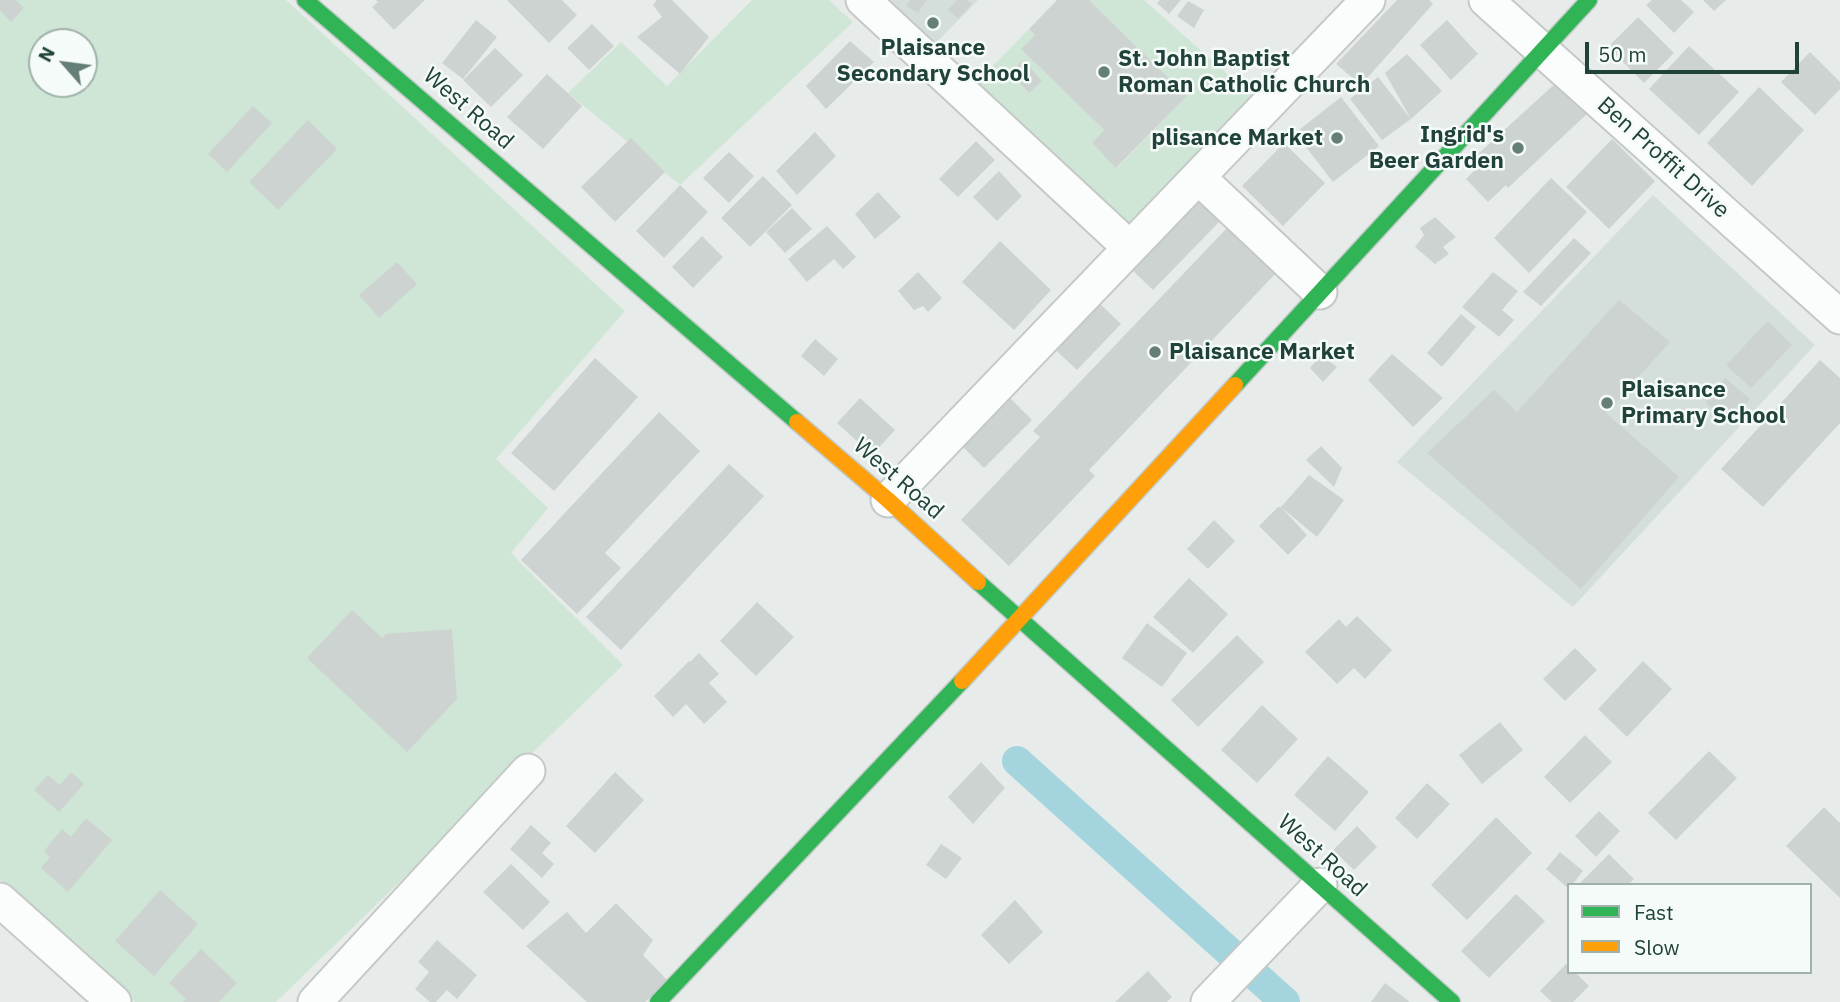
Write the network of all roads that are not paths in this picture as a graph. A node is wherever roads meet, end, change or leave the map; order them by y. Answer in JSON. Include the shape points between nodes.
{"nodes":[{"id":1,"x":305,"y":0,"type":"edge"},
{"id":2,"x":863,"y":0,"type":"edge"},
{"id":3,"x":1368,"y":0,"type":"edge"},
{"id":4,"x":1486,"y":0,"type":"edge"},
{"id":5,"x":1590,"y":0,"type":"edge"},
{"id":6,"x":1542,"y":50,"type":"junction"},
{"id":7,"x":1198,"y":177,"type":"junction"},
{"id":8,"x":1130,"y":248,"type":"junction"},
{"id":9,"x":1320,"y":292,"type":"junction"},
{"id":10,"x":1840,"y":317,"type":"edge"},
{"id":11,"x":888,"y":500,"type":"junction"},
{"id":12,"x":1020,"y":619,"type":"junction"},
{"id":13,"x":528,"y":771,"type":"dead end"},
{"id":14,"x":1320,"y":885,"type":"junction"},
{"id":15,"x":0,"y":900,"type":"edge"},
{"id":16,"x":1217,"y":999,"type":"edge"},
{"id":17,"x":114,"y":1002,"type":"edge"},
{"id":18,"x":315,"y":1002,"type":"edge"},
{"id":19,"x":659,"y":1002,"type":"edge"},
{"id":20,"x":1452,"y":1002,"type":"edge"}],
"edges":[{"from":1,"to":11,"type":"street","name":"West Road"},
{"from":2,"to":8,"type":"street"},
{"from":3,"to":7,"type":"street"},
{"from":4,"to":6,"type":"street","name":"Ben Proffit Drive"},
{"from":5,"to":6,"type":"street"},
{"from":6,"to":9,"type":"street"},
{"from":6,"to":10,"type":"street","name":"Ben Proffit Drive"},
{"from":7,"to":8,"type":"street"},
{"from":7,"to":9,"type":"street"},
{"from":8,"to":11,"type":"street"},
{"from":9,"to":12,"type":"street"},
{"from":11,"to":12,"type":"street","name":"West Road"},
{"from":12,"to":14,"type":"street","name":"West Road"},
{"from":12,"to":19,"type":"street"},
{"from":13,"to":18,"type":"street"},
{"from":14,"to":16,"type":"street"},
{"from":14,"to":20,"type":"street","name":"West Road"},
{"from":15,"to":17,"type":"street"}]}
